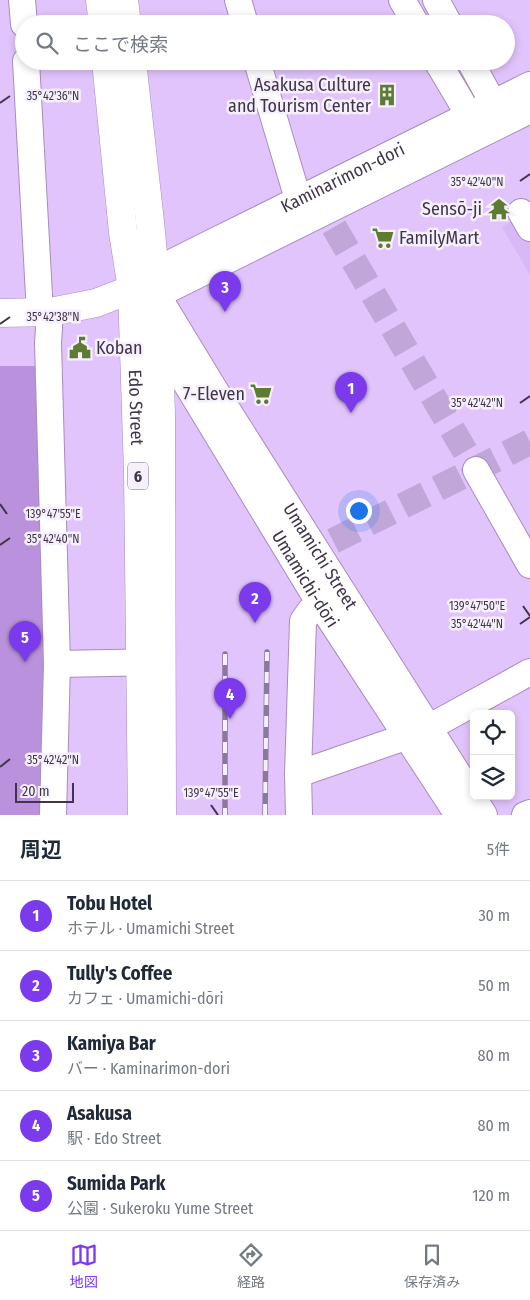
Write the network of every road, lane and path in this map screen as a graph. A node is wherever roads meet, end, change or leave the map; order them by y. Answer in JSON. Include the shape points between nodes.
{"nodes":[{"id":1,"x":100,"y":0,"type":"edge"},
{"id":2,"x":124,"y":0,"type":"edge"},
{"id":3,"x":238,"y":0,"type":"edge"},
{"id":4,"x":402,"y":0,"type":"edge"},
{"id":5,"x":436,"y":0,"type":"edge"},
{"id":6,"x":102,"y":15,"type":"edge"},
{"id":7,"x":126,"y":15,"type":"edge"},
{"id":8,"x":242,"y":15,"type":"edge"},
{"id":9,"x":411,"y":15,"type":"edge"},
{"id":10,"x":444,"y":15,"type":"edge"},
{"id":11,"x":27,"y":70,"type":"edge"},
{"id":12,"x":107,"y":70,"type":"edge"},
{"id":13,"x":133,"y":70,"type":"edge"},
{"id":14,"x":260,"y":70,"type":"edge"},
{"id":15,"x":443,"y":70,"type":"edge"},
{"id":16,"x":475,"y":70,"type":"edge"},
{"id":17,"x":530,"y":85,"type":"edge"},
{"id":18,"x":493,"y":103,"type":"junction"},
{"id":19,"x":530,"y":110,"type":"edge"},
{"id":20,"x":479,"y":123,"type":"junction"},
{"id":21,"x":298,"y":199,"type":"junction"},
{"id":22,"x":148,"y":285,"type":"junction"},
{"id":23,"x":0,"y":313,"type":"edge"},
{"id":24,"x":45,"y":313,"type":"junction"},
{"id":25,"x":159,"y":339,"type":"junction"},
{"id":26,"x":476,"y":470,"type":"tunnel mouth"},
{"id":27,"x":530,"y":565,"type":"edge"},
{"id":28,"x":320,"y":604,"type":"junction"},
{"id":29,"x":150,"y":662,"type":"junction"},
{"id":30,"x":57,"y":664,"type":"junction"},
{"id":31,"x":530,"y":672,"type":"edge"},
{"id":32,"x":418,"y":732,"type":"junction"},
{"id":33,"x":298,"y":774,"type":"junction"},
{"id":34,"x":530,"y":812,"type":"edge"},
{"id":35,"x":53,"y":815,"type":"edge"},
{"id":36,"x":142,"y":815,"type":"edge"},
{"id":37,"x":162,"y":815,"type":"edge"},
{"id":38,"x":299,"y":815,"type":"edge"},
{"id":39,"x":458,"y":815,"type":"edge"},
{"id":40,"x":484,"y":815,"type":"edge"},
{"id":41,"x":525,"y":815,"type":"edge"}],
"edges":[{"from":1,"to":6,"type":"main road"},
{"from":2,"to":7,"type":"main road"},
{"from":3,"to":8,"type":"street"},
{"from":4,"to":9,"type":"street"},
{"from":5,"to":10,"type":"street"},
{"from":11,"to":24,"type":"street"},
{"from":12,"to":22,"type":"main road","name":"Edo Street","number":"6","via":[[123,232]]},
{"from":13,"to":22,"type":"main road","name":"Edo Street","number":"6"},
{"from":14,"to":21,"type":"street"},
{"from":15,"to":20,"type":"street"},
{"from":16,"to":18,"type":"street"},
{"from":17,"to":18,"type":"street","name":"Kaminarimon-dori"},
{"from":18,"to":20,"type":"street","name":"Kaminarimon-dori"},
{"from":19,"to":20,"type":"street","name":"Kaminarimon-dori"},
{"from":20,"to":21,"type":"street","name":"Kaminarimon-dori"},
{"from":20,"to":22,"type":"street","name":"Kaminarimon-dori"},
{"from":21,"to":22,"type":"street","name":"Kaminarimon-dori"},
{"from":22,"to":24,"type":"main road","via":[[96,303]]},
{"from":22,"to":25,"type":"main road","name":"Edo Street","number":"6"},
{"from":22,"to":29,"type":"main road","name":"Edo Street","number":"6","via":[[137,457]]},
{"from":22,"to":32,"type":"street","name":"Umamichi Street"},
{"from":23,"to":24,"type":"main road"},
{"from":24,"to":30,"type":"street"},
{"from":25,"to":28,"type":"street","name":"Umamichi-dōri"},
{"from":25,"to":29,"type":"main road","name":"Edo Street","number":"6","via":[[161,425]]},
{"from":26,"to":27,"type":"street"},
{"from":28,"to":32,"type":"street","name":"Umamichi-dōri"},
{"from":28,"to":33,"type":"street","via":[[303,621]]},
{"from":29,"to":30,"type":"street"},
{"from":29,"to":36,"type":"main road","name":"Edo Street","number":"6"},
{"from":29,"to":37,"type":"main road","name":"Edo Street","number":"6"},
{"from":30,"to":35,"type":"street"},
{"from":31,"to":32,"type":"street"},
{"from":32,"to":33,"type":"street"},
{"from":32,"to":39,"type":"street","name":"Umamichi-dōri"},
{"from":32,"to":40,"type":"street","name":"Umamichi Street"},
{"from":33,"to":38,"type":"street"},
{"from":34,"to":41,"type":"street"}]}
